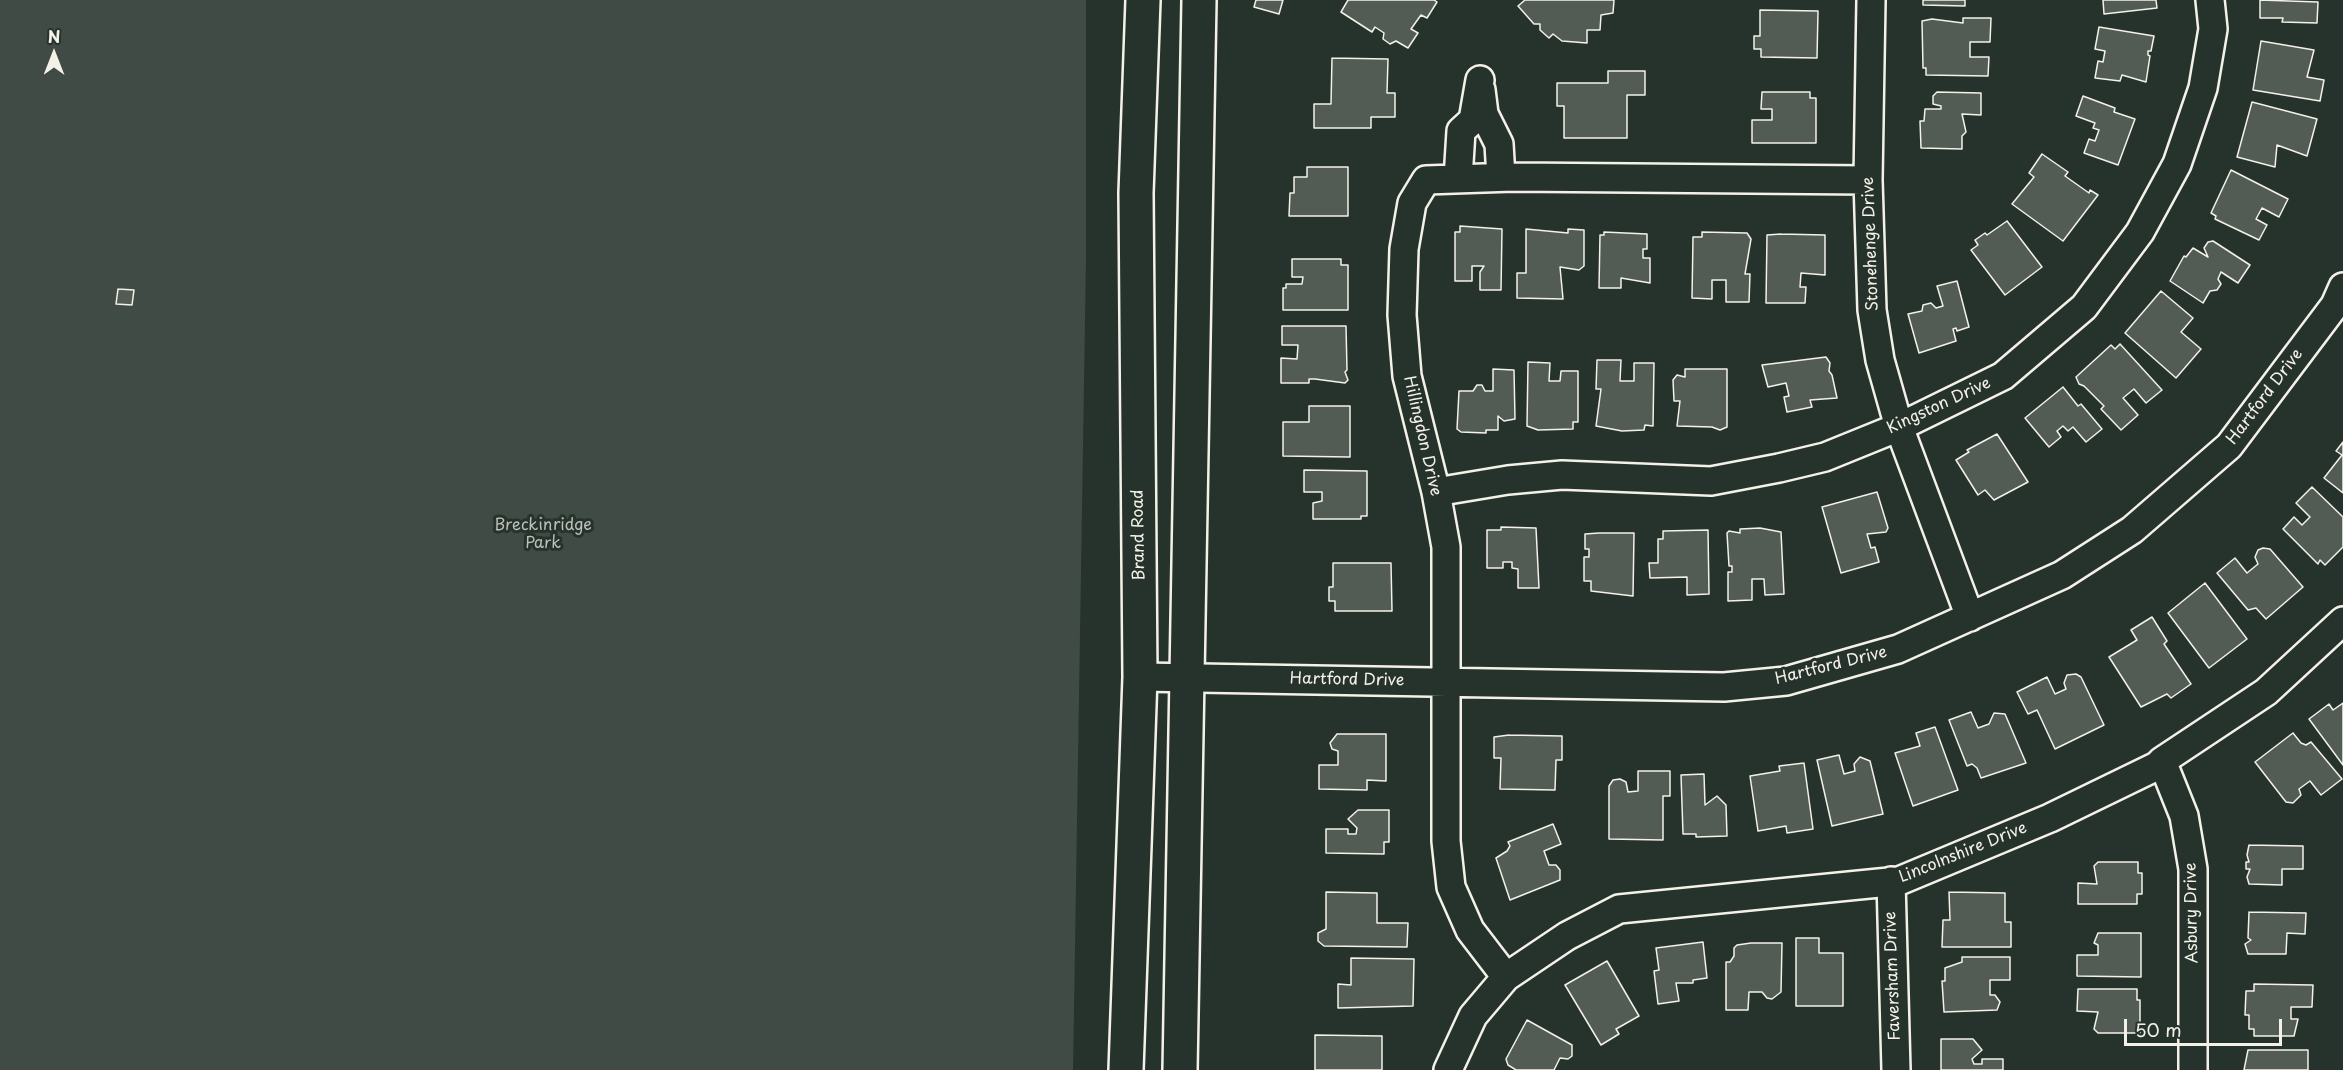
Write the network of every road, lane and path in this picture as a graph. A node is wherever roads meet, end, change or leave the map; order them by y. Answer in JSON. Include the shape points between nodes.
{"nodes":[{"id":1,"x":1143,"y":0,"type":"edge"},
{"id":2,"x":1199,"y":0,"type":"edge"},
{"id":3,"x":1871,"y":0,"type":"edge"},
{"id":4,"x":2210,"y":0,"type":"edge"},
{"id":5,"x":1501,"y":177,"type":"junction"},
{"id":6,"x":1458,"y":179,"type":"junction"},
{"id":7,"x":1868,"y":180,"type":"junction"},
{"id":8,"x":2343,"y":287,"type":"edge"},
{"id":9,"x":1899,"y":427,"type":"junction"},
{"id":10,"x":1436,"y":492,"type":"junction"},
{"id":11,"x":1970,"y":617,"type":"junction"},
{"id":12,"x":2343,"y":621,"type":"edge"},
{"id":13,"x":1140,"y":677,"type":"junction"},
{"id":14,"x":1188,"y":677,"type":"junction"},
{"id":15,"x":1445,"y":681,"type":"junction"},
{"id":16,"x":2162,"y":761,"type":"junction"},
{"id":17,"x":1891,"y":881,"type":"junction"},
{"id":18,"x":1506,"y":977,"type":"junction"},
{"id":19,"x":1126,"y":1070,"type":"edge"},
{"id":20,"x":1180,"y":1070,"type":"edge"},
{"id":21,"x":1448,"y":1070,"type":"edge"},
{"id":22,"x":1896,"y":1070,"type":"edge"},
{"id":23,"x":2193,"y":1070,"type":"edge"}],
"edges":[{"from":1,"to":13,"type":"main road","name":"Brand Road","via":[[1136,193]]},
{"from":2,"to":14,"type":"main road"},
{"from":3,"to":7,"type":"street","name":"Stonehenge Drive"},
{"from":4,"to":9,"type":"street","name":"Kingston Drive","via":[[2212,30],[2203,88],[2177,164],[2140,232],[2084,308],[2003,376]]},
{"from":5,"to":6,"type":"street","name":"Hillingdon Drive"},
{"from":5,"to":6,"type":"street","via":[[1498,144],[1485,114],[1480,80],[1473,120],[1461,131]]},
{"from":5,"to":7,"type":"street","name":"Hillingdon Drive"},
{"from":6,"to":10,"type":"street","name":"Hillingdon Drive","via":[[1426,180],[1412,203],[1404,249],[1402,315],[1407,376]]},
{"from":7,"to":9,"type":"street","name":"Stonehenge Drive","via":[[1872,310],[1880,360]]},
{"from":8,"to":11,"type":"street","name":"Hartford Drive","via":[[2335,305],[2229,446],[2132,530],[2062,575]]},
{"from":9,"to":10,"type":"street","name":"Kingston Drive","via":[[1825,457],[1711,481],[1562,475]]},
{"from":9,"to":11,"type":"street","name":"Stonehenge Drive"},
{"from":10,"to":15,"type":"street","name":"Hillingdon Drive","via":[[1446,547]]},
{"from":11,"to":15,"type":"street","name":"Hartford Drive","via":[[1898,649],[1786,681],[1724,687]]},
{"from":12,"to":16,"type":"street","name":"Lincolnshire Drive","via":[[2266,692]]},
{"from":13,"to":14,"type":"street","name":"Hartford Drive"},
{"from":13,"to":19,"type":"main road","name":"Brand Road"},
{"from":14,"to":15,"type":"street","name":"Hartford Drive"},
{"from":14,"to":20,"type":"main road"},
{"from":15,"to":18,"type":"street","name":"Hillingdon Drive","via":[[1446,840],[1451,887],[1470,930]]},
{"from":16,"to":17,"type":"street","name":"Lincolnshire Drive","via":[[2043,821]]},
{"from":16,"to":23,"type":"street","name":"Asbury Drive","via":[[2184,816],[2193,869]]},
{"from":17,"to":18,"type":"street","name":"Lincolnshire Drive","via":[[1619,909],[1567,936]]},
{"from":17,"to":22,"type":"street","name":"Faversham Drive"},
{"from":18,"to":21,"type":"street","name":"Lincolnshire Drive","via":[[1473,1016]]}]}
